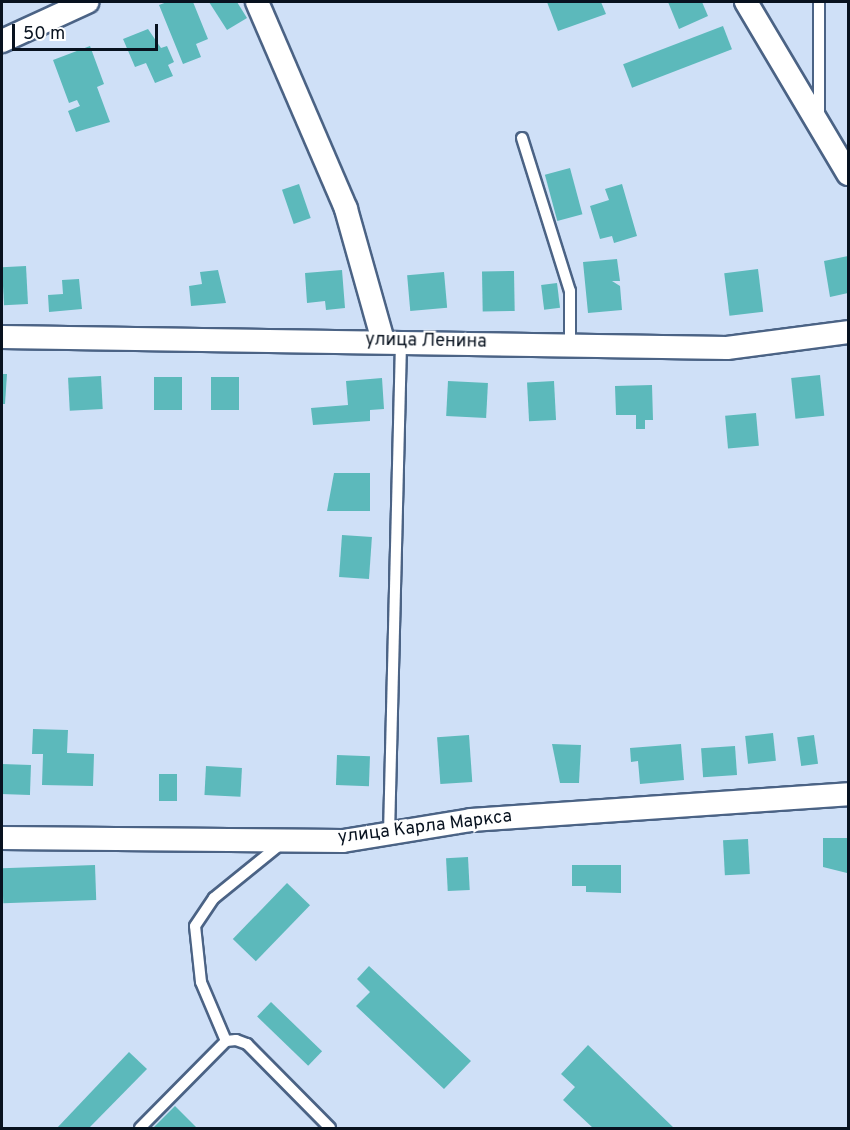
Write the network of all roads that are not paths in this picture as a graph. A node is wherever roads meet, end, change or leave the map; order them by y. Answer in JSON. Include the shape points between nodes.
{"nodes":[{"id":1,"x":87,"y":2,"type":"edge"},
{"id":2,"x":257,"y":2,"type":"edge"},
{"id":3,"x":746,"y":2,"type":"edge"},
{"id":4,"x":819,"y":2,"type":"edge"},
{"id":5,"x":2,"y":40,"type":"edge"},
{"id":6,"x":819,"y":125,"type":"junction"},
{"id":7,"x":522,"y":138,"type":"dead end"},
{"id":8,"x":849,"y":174,"type":"edge"},
{"id":9,"x":849,"y":332,"type":"edge"},
{"id":10,"x":2,"y":337,"type":"edge"},
{"id":11,"x":392,"y":341,"type":"junction"},
{"id":12,"x":570,"y":344,"type":"junction"},
{"id":13,"x":849,"y":794,"type":"edge"},
{"id":14,"x":389,"y":834,"type":"junction"},
{"id":15,"x":2,"y":838,"type":"edge"},
{"id":16,"x":285,"y":840,"type":"junction"},
{"id":17,"x":226,"y":1041,"type":"junction"},
{"id":18,"x":140,"y":1128,"type":"edge"},
{"id":19,"x":330,"y":1128,"type":"edge"}],
"edges":[{"from":1,"to":5,"type":"street"},
{"from":2,"to":11,"type":"street","via":[[346,209]]},
{"from":3,"to":6,"type":"street"},
{"from":4,"to":6,"type":"lane"},
{"from":6,"to":8,"type":"street"},
{"from":7,"to":12,"type":"lane","via":[[570,291]]},
{"from":9,"to":12,"type":"street","name":"улица Ленина","via":[[727,348]]},
{"from":10,"to":11,"type":"street","name":"улица Ленина"},
{"from":11,"to":12,"type":"street","name":"улица Ленина"},
{"from":11,"to":14,"type":"lane"},
{"from":13,"to":14,"type":"street","name":"улица Карла Маркса","via":[[471,820]]},
{"from":14,"to":16,"type":"street","name":"улица Карла Маркса"},
{"from":15,"to":16,"type":"street","name":"улица Карла Маркса"},
{"from":16,"to":17,"type":"lane","via":[[214,898],[195,926],[201,982]]},
{"from":17,"to":18,"type":"lane"},
{"from":17,"to":19,"type":"lane","via":[[247,1044]]}]}
